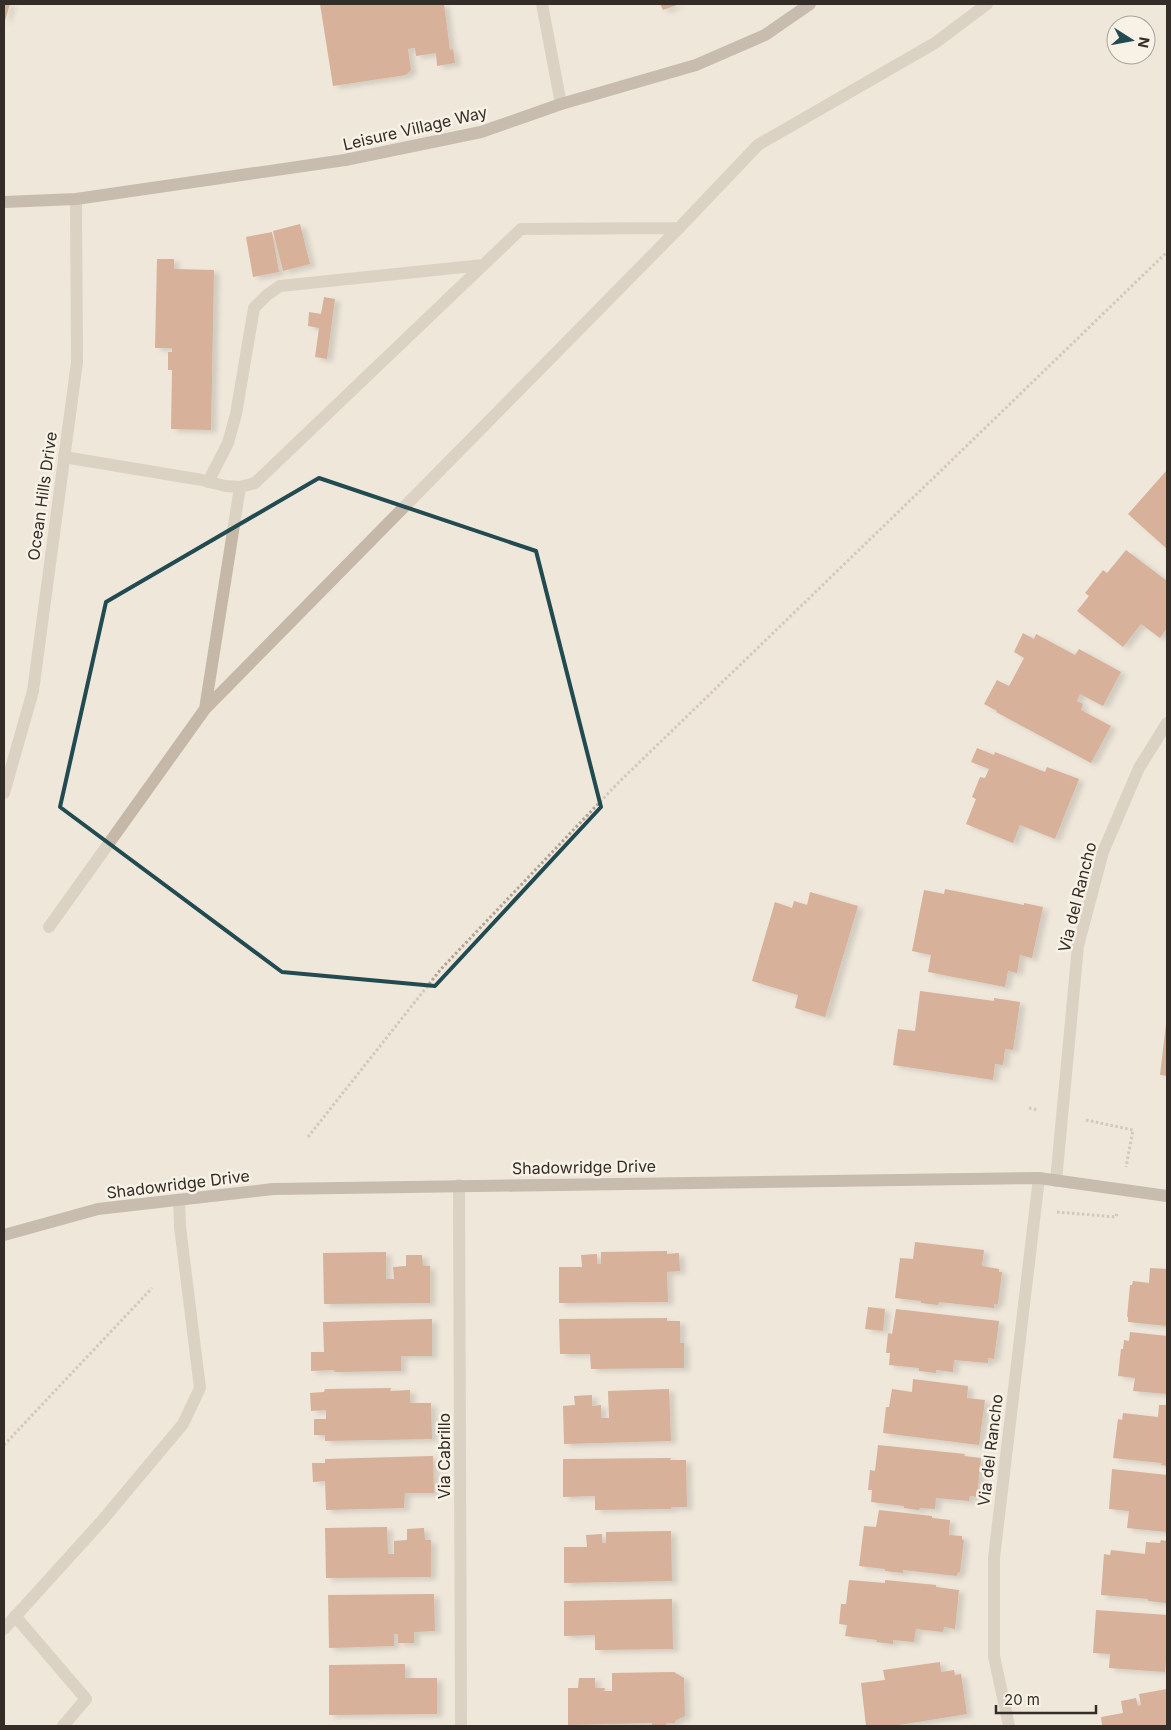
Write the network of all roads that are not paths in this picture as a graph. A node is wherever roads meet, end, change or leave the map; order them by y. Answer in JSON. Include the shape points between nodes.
{"nodes":[{"id":1,"x":542,"y":4,"type":"edge"},
{"id":2,"x":810,"y":4,"type":"edge"},
{"id":3,"x":987,"y":4,"type":"edge"},
{"id":4,"x":561,"y":104,"type":"junction"},
{"id":5,"x":76,"y":199,"type":"junction"},
{"id":6,"x":4,"y":202,"type":"edge"},
{"id":7,"x":680,"y":228,"type":"junction"},
{"id":8,"x":483,"y":265,"type":"junction"},
{"id":9,"x":64,"y":457,"type":"junction"},
{"id":10,"x":208,"y":482,"type":"junction"},
{"id":11,"x":240,"y":488,"type":"junction"},
{"id":12,"x":205,"y":709,"type":"junction"},
{"id":13,"x":1167,"y":723,"type":"edge"},
{"id":14,"x":4,"y":793,"type":"edge"},
{"id":15,"x":49,"y":927,"type":"dead end"},
{"id":16,"x":1039,"y":1178,"type":"junction"},
{"id":17,"x":1056,"y":1181,"type":"junction"},
{"id":18,"x":459,"y":1185,"type":"junction"},
{"id":19,"x":1167,"y":1196,"type":"edge"},
{"id":20,"x":179,"y":1200,"type":"junction"},
{"id":21,"x":4,"y":1235,"type":"edge"},
{"id":22,"x":16,"y":1616,"type":"junction"},
{"id":23,"x":4,"y":1629,"type":"edge"},
{"id":24,"x":63,"y":1726,"type":"edge"},
{"id":25,"x":461,"y":1726,"type":"edge"},
{"id":26,"x":1009,"y":1726,"type":"edge"}],
"edges":[{"from":1,"to":4,"type":"street"},
{"from":2,"to":4,"type":"street","name":"Leisure Village Way","via":[[765,35],[696,65]]},
{"from":3,"to":7,"type":"street","via":[[935,43],[758,145]]},
{"from":4,"to":5,"type":"street","name":"Leisure Village Way","via":[[481,132],[346,160]]},
{"from":5,"to":6,"type":"street","name":"Leisure Village Way"},
{"from":5,"to":9,"type":"street","name":"Ocean Hills Drive","via":[[77,362]]},
{"from":7,"to":8,"type":"street","via":[[521,229]]},
{"from":7,"to":12,"type":"street"},
{"from":8,"to":10,"type":"street","via":[[280,286],[267,295],[254,308],[236,414],[228,443]]},
{"from":8,"to":11,"type":"street","via":[[255,483]]},
{"from":9,"to":10,"type":"street"},
{"from":9,"to":14,"type":"street","name":"Ocean Hills Drive","via":[[33,691]]},
{"from":10,"to":11,"type":"street"},
{"from":11,"to":12,"type":"street"},
{"from":12,"to":15,"type":"street"},
{"from":13,"to":17,"type":"street","name":"Via del Rancho","via":[[1139,768],[1103,852],[1078,946]]},
{"from":16,"to":17,"type":"street","name":"Shadowridge Drive"},
{"from":16,"to":18,"type":"street","name":"Shadowridge Drive"},
{"from":16,"to":26,"type":"street","name":"Via del Rancho","via":[[994,1558],[994,1656]]},
{"from":17,"to":19,"type":"street","name":"Shadowridge Drive"},
{"from":18,"to":20,"type":"street","name":"Shadowridge Drive","via":[[273,1188]]},
{"from":18,"to":25,"type":"street","name":"Via Cabrillo"},
{"from":20,"to":21,"type":"street","name":"Shadowridge Drive","via":[[98,1209]]},
{"from":20,"to":22,"type":"street","via":[[200,1388],[183,1424]]},
{"from":22,"to":23,"type":"street"},
{"from":22,"to":24,"type":"street","via":[[86,1699]]}]}
